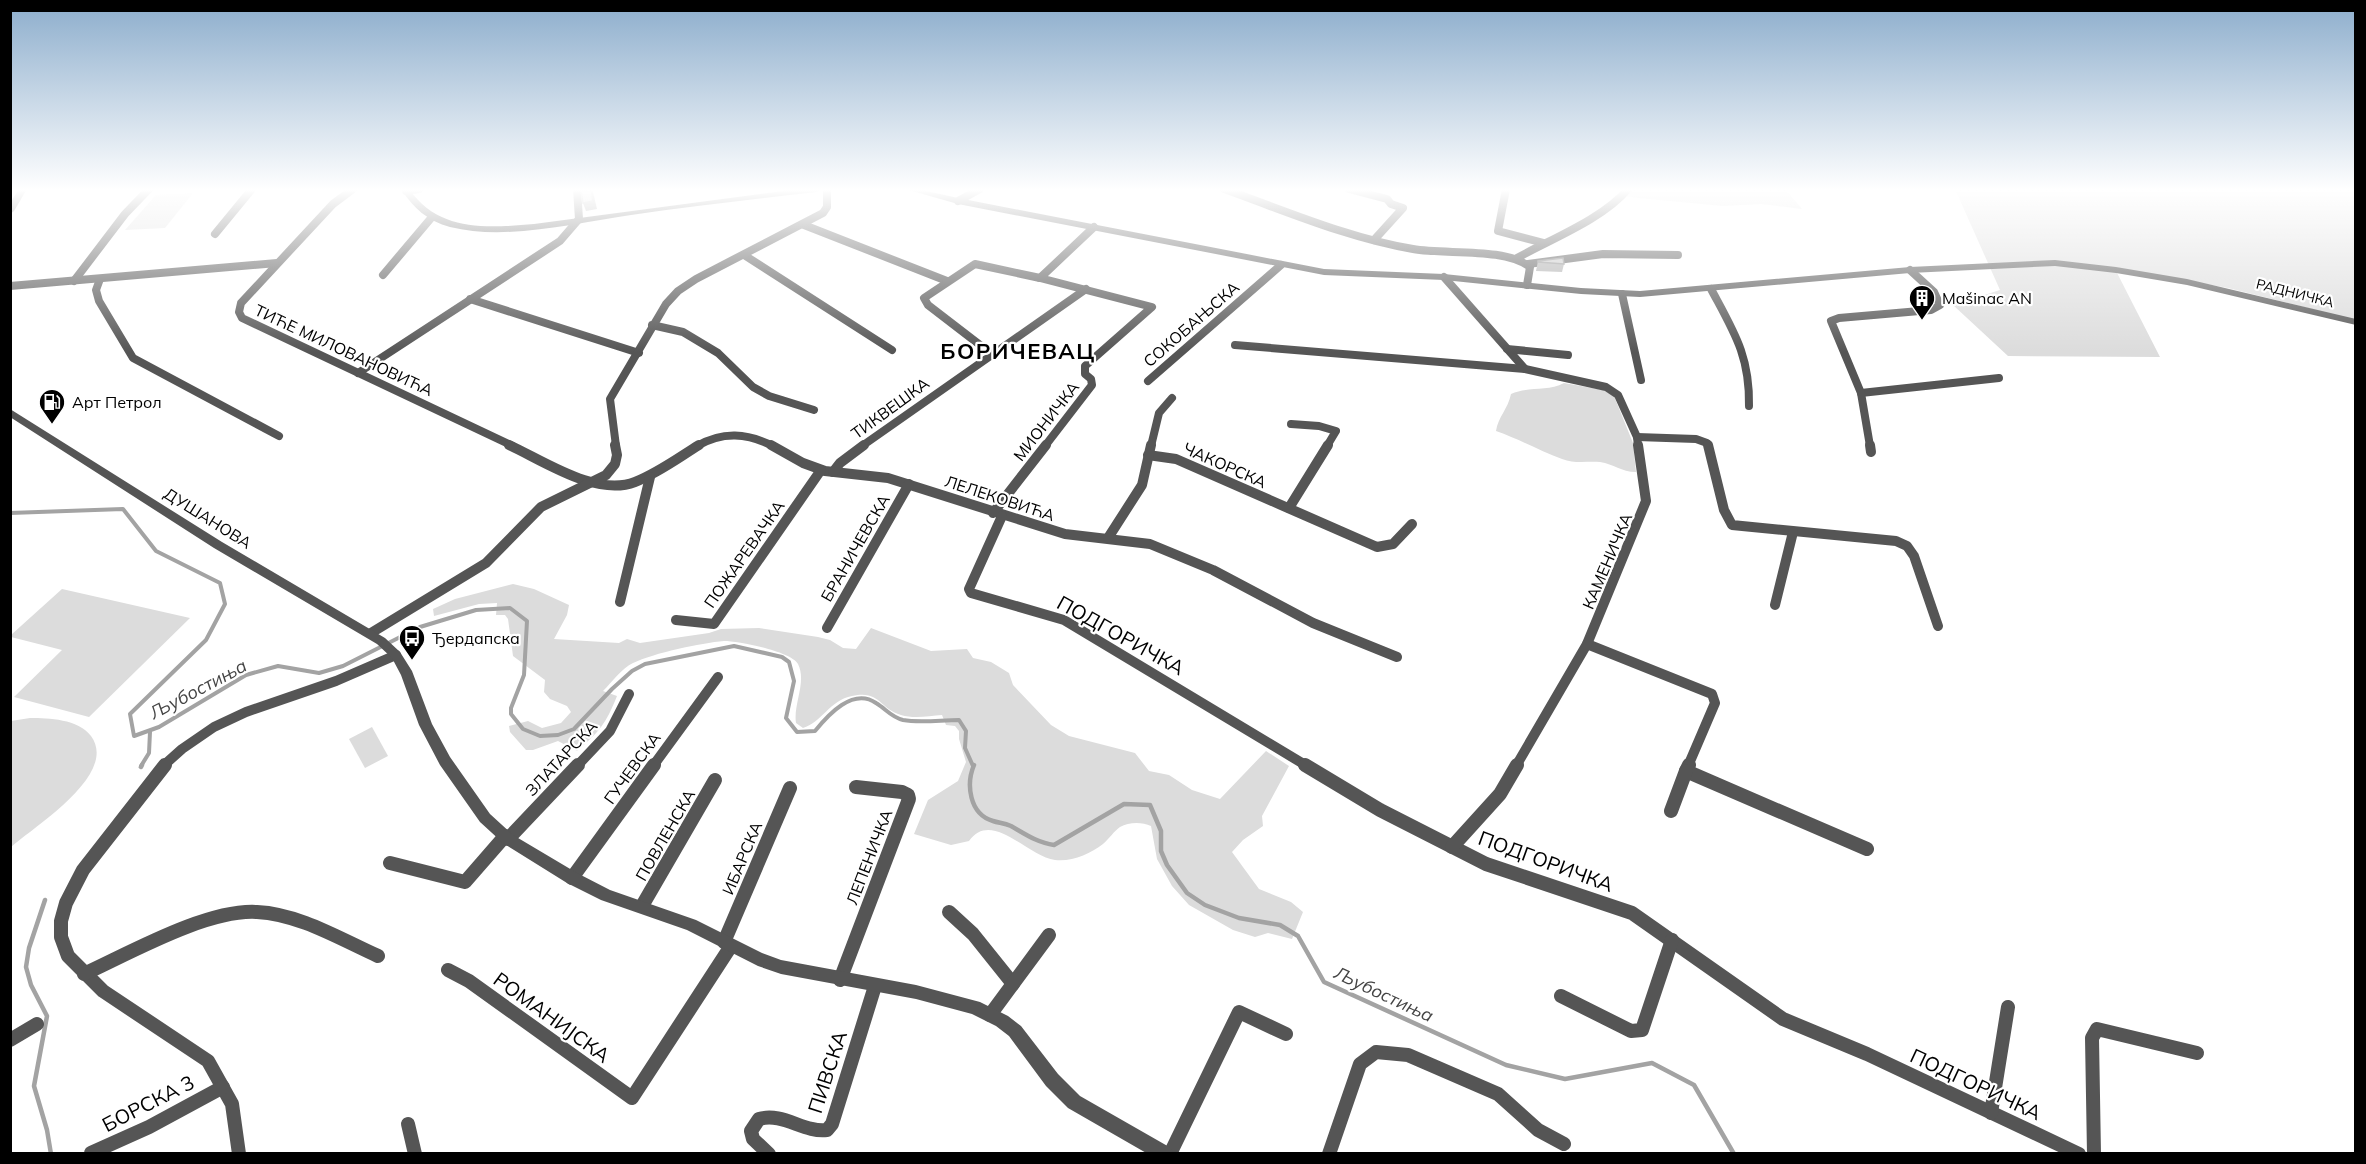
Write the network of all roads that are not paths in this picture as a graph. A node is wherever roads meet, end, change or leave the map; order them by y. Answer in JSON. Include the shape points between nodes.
{"nodes":[{"id":1,"x":103,"y":243,"type":"edge"},
{"id":2,"x":296,"y":243,"type":"edge"},
{"id":3,"x":409,"y":243,"type":"edge"},
{"id":4,"x":556,"y":243,"type":"edge"},
{"id":5,"x":767,"y":243,"type":"edge"},
{"id":6,"x":850,"y":243,"type":"edge"},
{"id":7,"x":1077,"y":243,"type":"edge"},
{"id":8,"x":1174,"y":243,"type":"edge"},
{"id":9,"x":1389,"y":243,"type":"edge"},
{"id":10,"x":1544,"y":243,"type":"edge"},
{"id":11,"x":744,"y":255,"type":"junction"},
{"id":12,"x":1678,"y":255,"type":"dead end"},
{"id":13,"x":1517,"y":258,"type":"junction"},
{"id":14,"x":277,"y":263,"type":"junction"},
{"id":15,"x":1528,"y":264,"type":"junction"},
{"id":16,"x":1281,"y":265,"type":"junction"},
{"id":17,"x":1910,"y":270,"type":"junction"},
{"id":18,"x":383,"y":274,"type":"dead end"},
{"id":19,"x":1444,"y":277,"type":"junction"},
{"id":20,"x":1040,"y":278,"type":"junction"},
{"id":21,"x":100,"y":279,"type":"junction"},
{"id":22,"x":74,"y":281,"type":"junction"},
{"id":23,"x":947,"y":282,"type":"junction"},
{"id":24,"x":1527,"y":285,"type":"junction"},
{"id":25,"x":10,"y":286,"type":"edge"},
{"id":26,"x":1086,"y":289,"type":"junction"},
{"id":27,"x":1711,"y":289,"type":"junction"},
{"id":28,"x":1622,"y":294,"type":"junction"},
{"id":29,"x":470,"y":299,"type":"junction"},
{"id":30,"x":2355,"y":322,"type":"edge"},
{"id":31,"x":652,"y":325,"type":"junction"},
{"id":32,"x":1235,"y":345,"type":"dead end"},
{"id":33,"x":1507,"y":349,"type":"junction"},
{"id":34,"x":892,"y":350,"type":"dead end"},
{"id":35,"x":639,"y":353,"type":"junction"},
{"id":36,"x":993,"y":355,"type":"junction"},
{"id":37,"x":1568,"y":355,"type":"dead end"},
{"id":38,"x":1525,"y":369,"type":"junction"},
{"id":39,"x":358,"y":373,"type":"junction"},
{"id":40,"x":1999,"y":378,"type":"dead end"},
{"id":41,"x":1641,"y":380,"type":"dead end"},
{"id":42,"x":1148,"y":381,"type":"dead end"},
{"id":43,"x":1861,"y":393,"type":"junction"},
{"id":44,"x":1172,"y":398,"type":"dead end"},
{"id":45,"x":1749,"y":406,"type":"dead end"},
{"id":46,"x":814,"y":410,"type":"dead end"},
{"id":47,"x":10,"y":412,"type":"edge"},
{"id":48,"x":1291,"y":424,"type":"dead end"},
{"id":49,"x":279,"y":436,"type":"dead end"},
{"id":50,"x":1637,"y":437,"type":"junction"},
{"id":51,"x":1871,"y":452,"type":"dead end"},
{"id":52,"x":1148,"y":455,"type":"junction"},
{"id":53,"x":820,"y":470,"type":"junction"},
{"id":54,"x":833,"y":472,"type":"junction"},
{"id":55,"x":650,"y":477,"type":"junction"},
{"id":56,"x":592,"y":484,"type":"junction"},
{"id":57,"x":909,"y":484,"type":"junction"},
{"id":58,"x":1289,"y":508,"type":"junction"},
{"id":59,"x":998,"y":514,"type":"junction"},
{"id":60,"x":1413,"y":524,"type":"dead end"},
{"id":61,"x":1793,"y":532,"type":"junction"},
{"id":62,"x":1108,"y":538,"type":"junction"},
{"id":63,"x":969,"y":589,"type":"joint"},
{"id":64,"x":620,"y":602,"type":"dead end"},
{"id":65,"x":1774,"y":605,"type":"dead end"},
{"id":66,"x":676,"y":620,"type":"dead end"},
{"id":67,"x":1938,"y":626,"type":"dead end"},
{"id":68,"x":826,"y":628,"type":"dead end"},
{"id":69,"x":384,"y":644,"type":"junction"},
{"id":70,"x":1587,"y":644,"type":"junction"},
{"id":71,"x":1397,"y":657,"type":"dead end"},
{"id":72,"x":718,"y":677,"type":"dead end"},
{"id":73,"x":629,"y":693,"type":"dead end"},
{"id":74,"x":1686,"y":771,"type":"junction"},
{"id":75,"x":716,"y":780,"type":"dead end"},
{"id":76,"x":856,"y":787,"type":"dead end"},
{"id":77,"x":790,"y":788,"type":"dead end"},
{"id":78,"x":1671,"y":811,"type":"dead end"},
{"id":79,"x":506,"y":838,"type":"junction"},
{"id":80,"x":1452,"y":847,"type":"junction"},
{"id":81,"x":1867,"y":849,"type":"dead end"},
{"id":82,"x":390,"y":863,"type":"dead end"},
{"id":83,"x":572,"y":878,"type":"junction"},
{"id":84,"x":642,"y":906,"type":"junction"},
{"id":85,"x":949,"y":912,"type":"dead end"},
{"id":86,"x":1049,"y":935,"type":"dead end"},
{"id":87,"x":1672,"y":940,"type":"junction"},
{"id":88,"x":727,"y":944,"type":"junction"},
{"id":89,"x":378,"y":956,"type":"dead end"},
{"id":90,"x":448,"y":970,"type":"dead end"},
{"id":91,"x":84,"y":974,"type":"junction"},
{"id":92,"x":840,"y":980,"type":"junction"},
{"id":93,"x":1012,"y":984,"type":"junction"},
{"id":94,"x":875,"y":986,"type":"junction"},
{"id":95,"x":1561,"y":996,"type":"dead end"},
{"id":96,"x":2008,"y":1007,"type":"dead end"},
{"id":97,"x":990,"y":1015,"type":"junction"},
{"id":98,"x":37,"y":1024,"type":"dead end"},
{"id":99,"x":1286,"y":1034,"type":"dead end"},
{"id":100,"x":10,"y":1040,"type":"edge"},
{"id":101,"x":2197,"y":1053,"type":"dead end"},
{"id":102,"x":223,"y":1087,"type":"junction"},
{"id":103,"x":632,"y":1098,"type":"joint"},
{"id":104,"x":1991,"y":1113,"type":"junction"},
{"id":105,"x":408,"y":1124,"type":"dead end"},
{"id":106,"x":1564,"y":1144,"type":"dead end"},
{"id":107,"x":91,"y":1153,"type":"edge"},
{"id":108,"x":239,"y":1154,"type":"edge"},
{"id":109,"x":415,"y":1154,"type":"edge"},
{"id":110,"x":769,"y":1154,"type":"edge"},
{"id":111,"x":1165,"y":1154,"type":"edge"},
{"id":112,"x":1170,"y":1154,"type":"edge"},
{"id":113,"x":1329,"y":1154,"type":"edge"},
{"id":114,"x":2079,"y":1154,"type":"edge"},
{"id":115,"x":2094,"y":1154,"type":"edge"}],
"edges":[{"from":1,"to":22,"type":"street"},
{"from":2,"to":14,"type":"street","name":"ТИЋЕ МИЛОВАНОВИЋА"},
{"from":3,"to":18,"type":"street"},
{"from":4,"to":29,"type":"street"},
{"from":5,"to":11,"type":"street"},
{"from":6,"to":23,"type":"street"},
{"from":7,"to":20,"type":"street"},
{"from":8,"to":16,"type":"street","name":"РАДНИЧКА"},
{"from":9,"to":13,"type":"street","via":[[1423,251]]},
{"from":10,"to":13,"type":"street"},
{"from":11,"to":31,"type":"street","via":[[678,291]]},
{"from":11,"to":34,"type":"street"},
{"from":12,"to":15,"type":"street","via":[[1623,252]]},
{"from":13,"to":15,"type":"street"},
{"from":14,"to":21,"type":"street"},
{"from":14,"to":39,"type":"street","name":"ТИЋЕ МИЛОВАНОВИЋА","via":[[241,303],[242,318]]},
{"from":15,"to":24,"type":"street","via":[[1531,269]]},
{"from":16,"to":19,"type":"street","name":"РАДНИЧКА","via":[[1324,272]]},
{"from":16,"to":42,"type":"street","name":"СОКОБАЊСКА"},
{"from":17,"to":27,"type":"street","name":"РАДНИЧКА"},
{"from":17,"to":30,"type":"street","name":"РАДНИЧКА","via":[[2030,263],[2096,267],[2208,286]]},
{"from":17,"to":43,"type":"street","via":[[1934,292],[1940,305],[1931,310],[1831,321]]},
{"from":19,"to":24,"type":"street","name":"РАДНИЧКА"},
{"from":19,"to":33,"type":"street"},
{"from":20,"to":23,"type":"street","name":"МИОНИЧКА","via":[[978,264],[970,265]]},
{"from":20,"to":26,"type":"street","name":"МИОНИЧКА"},
{"from":21,"to":22,"type":"street"},
{"from":21,"to":49,"type":"street","via":[[96,290],[99,301],[133,358]]},
{"from":22,"to":25,"type":"street"},
{"from":23,"to":36,"type":"street","name":"МИОНИЧКА","via":[[924,298],[924,302]]},
{"from":24,"to":28,"type":"street","name":"РАДНИЧКА"},
{"from":26,"to":36,"type":"street","name":"ТИКВЕШКА"},
{"from":26,"to":59,"type":"street","name":"МИОНИЧКА","via":[[1152,307],[1085,366],[1092,385]]},
{"from":27,"to":28,"type":"street","name":"РАДНИЧКА"},
{"from":27,"to":45,"type":"street","via":[[1744,358],[1749,376]]},
{"from":28,"to":41,"type":"street"},
{"from":29,"to":35,"type":"street"},
{"from":29,"to":39,"type":"street"},
{"from":31,"to":35,"type":"street"},
{"from":31,"to":46,"type":"street","via":[[683,332],[718,353],[753,387],[769,396]]},
{"from":32,"to":38,"type":"street","name":"КАМЕНИЧКА"},
{"from":33,"to":37,"type":"street"},
{"from":33,"to":38,"type":"street"},
{"from":35,"to":56,"type":"street","via":[[610,399],[615,464]]},
{"from":36,"to":54,"type":"street","name":"ТИКВЕШКА","via":[[900,418]]},
{"from":38,"to":50,"type":"street","name":"КАМЕНИЧКА","via":[[1606,387],[1622,402]]},
{"from":39,"to":56,"type":"street","name":"ТИЋЕ МИЛОВАНОВИЋА"},
{"from":40,"to":43,"type":"street"},
{"from":43,"to":51,"type":"street"},
{"from":44,"to":52,"type":"street","via":[[1159,413]]},
{"from":47,"to":69,"type":"street","name":"ДУШАНОВА"},
{"from":48,"to":58,"type":"street","via":[[1336,431]]},
{"from":50,"to":61,"type":"street","via":[[1704,441],[1730,523]]},
{"from":50,"to":70,"type":"street","name":"КАМЕНИЧКА","via":[[1646,501]]},
{"from":52,"to":58,"type":"street","name":"ЧАКОРСКА","via":[[1176,459]]},
{"from":52,"to":62,"type":"street","via":[[1139,491]]},
{"from":53,"to":54,"type":"street","name":"ЛЕЛЕКОВИЋА"},
{"from":53,"to":55,"type":"street","name":"ЛЕЛЕКОВИЋА","via":[[737,434],[711,440]]},
{"from":53,"to":66,"type":"street","name":"ПОЖАРЕВАЧКА","via":[[714,624]]},
{"from":54,"to":57,"type":"street","name":"ЛЕЛЕКОВИЋА","via":[[875,475]]},
{"from":55,"to":56,"type":"street","name":"ЛЕЛЕКОВИЋА","via":[[617,486]]},
{"from":55,"to":64,"type":"street"},
{"from":56,"to":69,"type":"street","via":[[541,507],[486,563]]},
{"from":57,"to":59,"type":"street","name":"ЛЕЛЕКОВИЋА"},
{"from":57,"to":68,"type":"street","name":"БРАНИЧЕВСКА"},
{"from":58,"to":60,"type":"street","name":"ЧАКОРСКА","via":[[1382,548],[1395,544]]},
{"from":59,"to":62,"type":"street","name":"ЛЕЛЕКОВИЋА","via":[[1065,534]]},
{"from":59,"to":63,"type":"street","name":"МИОНИЧКА"},
{"from":61,"to":65,"type":"street"},
{"from":61,"to":67,"type":"street","via":[[1896,541],[1907,546]]},
{"from":62,"to":71,"type":"street","name":"ЛЕЛЕКОВИЋА","via":[[1151,545],[1179,556],[1311,622]]},
{"from":63,"to":80,"type":"street","name":"ПОДГОРИЧКА","via":[[976,596],[1064,620],[1380,810]]},
{"from":69,"to":79,"type":"street","via":[[407,675],[445,761],[485,818]]},
{"from":69,"to":91,"type":"street","via":[[336,681],[246,712],[194,740],[168,761],[83,870],[66,903],[61,938],[68,956]]},
{"from":70,"to":74,"type":"street","via":[[1712,694],[1715,703]]},
{"from":70,"to":80,"type":"street","name":"КАМЕНИЧКА","via":[[1500,794]]},
{"from":72,"to":83,"type":"street","name":"ГУЧЕВСКА"},
{"from":73,"to":79,"type":"street","name":"ЗЛАТАРСКА","via":[[603,740]]},
{"from":74,"to":78,"type":"street"},
{"from":74,"to":81,"type":"street"},
{"from":75,"to":84,"type":"street","name":"ПОВЛЕНСКА"},
{"from":76,"to":92,"type":"street","name":"ЛЕПЕНИЧКА","via":[[902,792],[909,799]]},
{"from":77,"to":88,"type":"street","name":"ИБАРСКА"},
{"from":79,"to":82,"type":"street","name":"ЗЛАТАРСКА","via":[[465,882]]},
{"from":79,"to":83,"type":"street"},
{"from":80,"to":87,"type":"street","name":"ПОДГОРИЧКА","via":[[1526,879],[1632,913]]},
{"from":83,"to":84,"type":"street","via":[[606,895]]},
{"from":84,"to":88,"type":"street"},
{"from":85,"to":93,"type":"street","via":[[973,934]]},
{"from":86,"to":93,"type":"street"},
{"from":87,"to":95,"type":"street","via":[[1642,1030],[1630,1031]]},
{"from":87,"to":104,"type":"street","name":"ПОДГОРИЧКА","via":[[1784,1019]]},
{"from":88,"to":92,"type":"street","via":[[781,967]]},
{"from":88,"to":103,"type":"street","name":"ИБАРСКА"},
{"from":89,"to":91,"type":"street","via":[[292,921],[256,912],[231,914],[188,929]]},
{"from":90,"to":103,"type":"street","name":"РОМАНИЈСКА"},
{"from":91,"to":102,"type":"street","via":[[103,991],[208,1061]]},
{"from":92,"to":94,"type":"street"},
{"from":93,"to":97,"type":"street"},
{"from":94,"to":97,"type":"street","via":[[916,992],[975,1007]]},
{"from":94,"to":110,"type":"street","name":"ПИВСКА","via":[[832,1124],[819,1131],[761,1118],[751,1131],[753,1139]]},
{"from":96,"to":104,"type":"street"},
{"from":97,"to":111,"type":"street","via":[[1015,1031],[1074,1102]]},
{"from":98,"to":100,"type":"street"},
{"from":99,"to":112,"type":"street","via":[[1239,1012]]},
{"from":101,"to":115,"type":"street","via":[[2097,1029],[2092,1038]]},
{"from":102,"to":107,"type":"street","name":"БОРСКА 3"},
{"from":102,"to":108,"type":"street","via":[[232,1104]]},
{"from":104,"to":114,"type":"street","name":"ПОДГОРИЧКА"},
{"from":105,"to":109,"type":"street"},
{"from":106,"to":113,"type":"street","via":[[1538,1130],[1482,1086],[1408,1055],[1387,1052],[1372,1054],[1360,1064]]}]}
